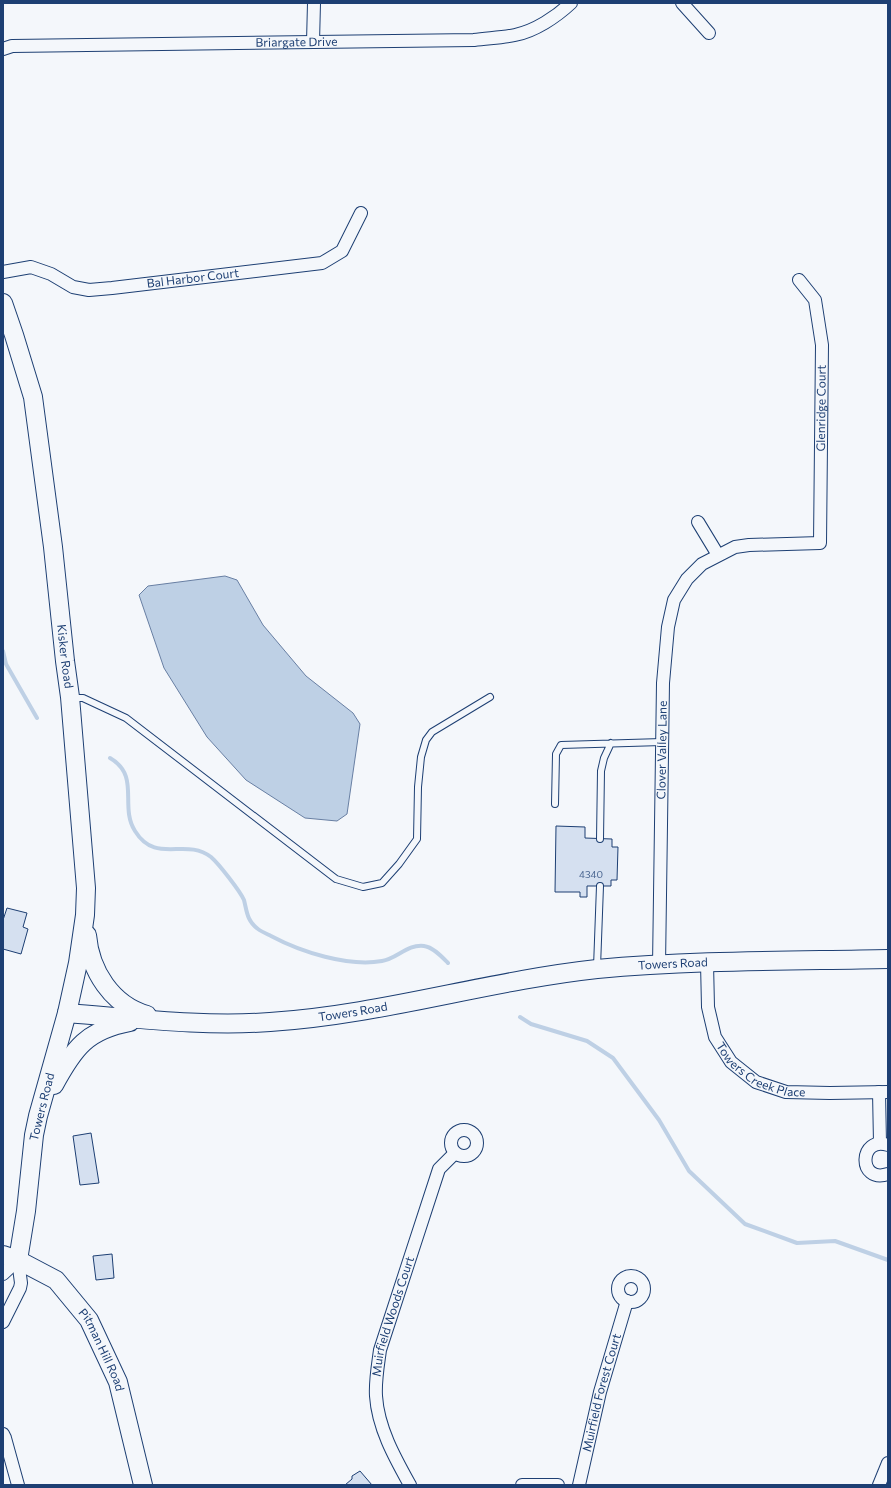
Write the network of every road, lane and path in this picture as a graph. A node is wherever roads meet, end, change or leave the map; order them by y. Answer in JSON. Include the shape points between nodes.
{"nodes":[{"id":1,"x":314,"y":3,"type":"edge"},
{"id":2,"x":571,"y":3,"type":"edge"},
{"id":3,"x":682,"y":3,"type":"edge"},
{"id":4,"x":709,"y":33,"type":"dead end"},
{"id":5,"x":312,"y":42,"type":"junction"},
{"id":6,"x":6,"y":46,"type":"edge"},
{"id":7,"x":361,"y":213,"type":"dead end"},
{"id":8,"x":3,"y":272,"type":"edge"},
{"id":9,"x":799,"y":280,"type":"dead end"},
{"id":10,"x":3,"y":303,"type":"edge"},
{"id":11,"x":698,"y":522,"type":"dead end"},
{"id":12,"x":820,"y":543,"type":"joint"},
{"id":13,"x":718,"y":555,"type":"junction"},
{"id":14,"x":490,"y":697,"type":"dead end"},
{"id":15,"x":70,"y":698,"type":"junction"},
{"id":16,"x":662,"y":742,"type":"junction"},
{"id":17,"x":611,"y":743,"type":"junction"},
{"id":18,"x":555,"y":804,"type":"dead end"},
{"id":19,"x":600,"y":839,"type":"dead end"},
{"id":20,"x":600,"y":886,"type":"dead end"},
{"id":21,"x":85,"y":915,"type":"junction"},
{"id":22,"x":888,"y":959,"type":"edge"},
{"id":23,"x":707,"y":963,"type":"junction"},
{"id":24,"x":659,"y":966,"type":"junction"},
{"id":25,"x":597,"y":970,"type":"junction"},
{"id":26,"x":67,"y":1014,"type":"junction"},
{"id":27,"x":144,"y":1019,"type":"junction"},
{"id":28,"x":175,"y":1022,"type":"junction"},
{"id":29,"x":884,"y":1092,"type":"edge"},
{"id":30,"x":38,"y":1116,"type":"junction"},
{"id":31,"x":884,"y":1144,"type":"edge"},
{"id":32,"x":454,"y":1153,"type":"dead end"},
{"id":33,"x":888,"y":1174,"type":"edge"},
{"id":34,"x":10,"y":1258,"type":"edge"},
{"id":35,"x":3,"y":1274,"type":"edge"},
{"id":36,"x":627,"y":1301,"type":"dead end"},
{"id":37,"x":4,"y":1319,"type":"edge"},
{"id":38,"x":3,"y":1434,"type":"edge"},
{"id":39,"x":888,"y":1463,"type":"edge"},
{"id":40,"x":18,"y":1485,"type":"edge"},
{"id":41,"x":144,"y":1485,"type":"edge"},
{"id":42,"x":410,"y":1485,"type":"edge"},
{"id":43,"x":522,"y":1485,"type":"edge"},
{"id":44,"x":558,"y":1485,"type":"edge"},
{"id":45,"x":579,"y":1485,"type":"edge"},
{"id":46,"x":879,"y":1485,"type":"edge"}],
"edges":[{"from":1,"to":5,"type":"street"},
{"from":2,"to":5,"type":"street","name":"Briargate Drive","via":[[546,22],[515,35],[474,40]]},
{"from":3,"to":4,"type":"street"},
{"from":5,"to":6,"type":"street","name":"Briargate Drive"},
{"from":7,"to":8,"type":"street","name":"Bal Harbor Court","via":[[342,251],[322,264],[89,290],[73,286],[31,267]]},
{"from":9,"to":12,"type":"street","name":"Glenridge Court","via":[[815,300],[822,345]]},
{"from":10,"to":15,"type":"main road","name":"Kisker Road","via":[[33,397]]},
{"from":11,"to":13,"type":"street"},
{"from":12,"to":13,"type":"street","name":"Clover Valley Lane","via":[[749,545],[735,547]]},
{"from":13,"to":16,"type":"street","name":"Clover Valley Lane","via":[[702,564],[674,600],[668,627],[663,684]]},
{"from":14,"to":15,"type":"lane","via":[[432,732],[426,740],[421,757],[418,787],[417,839],[382,883],[363,887],[336,879],[126,718],[83,698]]},
{"from":15,"to":21,"type":"main road","name":"Kisker Road","via":[[86,888]]},
{"from":16,"to":17,"type":"lane"},
{"from":16,"to":24,"type":"street","name":"Clover Valley Lane"},
{"from":17,"to":18,"type":"lane","via":[[562,745],[556,754]]},
{"from":17,"to":19,"type":"lane","via":[[601,771]]},
{"from":20,"to":25,"type":"lane"},
{"from":21,"to":26,"type":"main road","name":"Kisker Road"},
{"from":21,"to":28,"type":"main road","via":[[91,956],[102,980],[114,997],[132,1009]]},
{"from":22,"to":23,"type":"main road","name":"Towers Road"},
{"from":23,"to":24,"type":"main road","name":"Towers Road"},
{"from":23,"to":29,"type":"street","name":"Towers Creek Place","via":[[708,1007],[715,1037],[731,1062],[756,1082],[786,1092]]},
{"from":24,"to":25,"type":"main road","name":"Towers Road"},
{"from":25,"to":28,"type":"main road","name":"Towers Road","via":[[331,1016],[210,1025]]},
{"from":26,"to":27,"type":"main road","name":"Towers Road"},
{"from":26,"to":30,"type":"main road","name":"Towers Road"},
{"from":27,"to":28,"type":"main road","name":"Towers Road"},
{"from":27,"to":30,"type":"main road","via":[[122,1023],[99,1032],[78,1046]]},
{"from":29,"to":31,"type":"street"},
{"from":30,"to":34,"type":"main road","name":"Towers Road","via":[[26,1211]]},
{"from":31,"to":33,"type":"street","via":[[869,1148],[865,1164],[876,1175]]},
{"from":32,"to":42,"type":"street","name":"Muirfield Woods Court","via":[[439,1169],[380,1350],[376,1396],[383,1433]]},
{"from":34,"to":35,"type":"street"},
{"from":34,"to":37,"type":"street","via":[[21,1283]]},
{"from":34,"to":41,"type":"main road","name":"Pitman Hill Road","via":[[56,1280],[89,1320],[118,1382]]},
{"from":36,"to":45,"type":"street","name":"Muirfield Forest Court","via":[[600,1392]]},
{"from":38,"to":40,"type":"street"},
{"from":39,"to":46,"type":"street"},
{"from":43,"to":44,"type":"street"}]}
